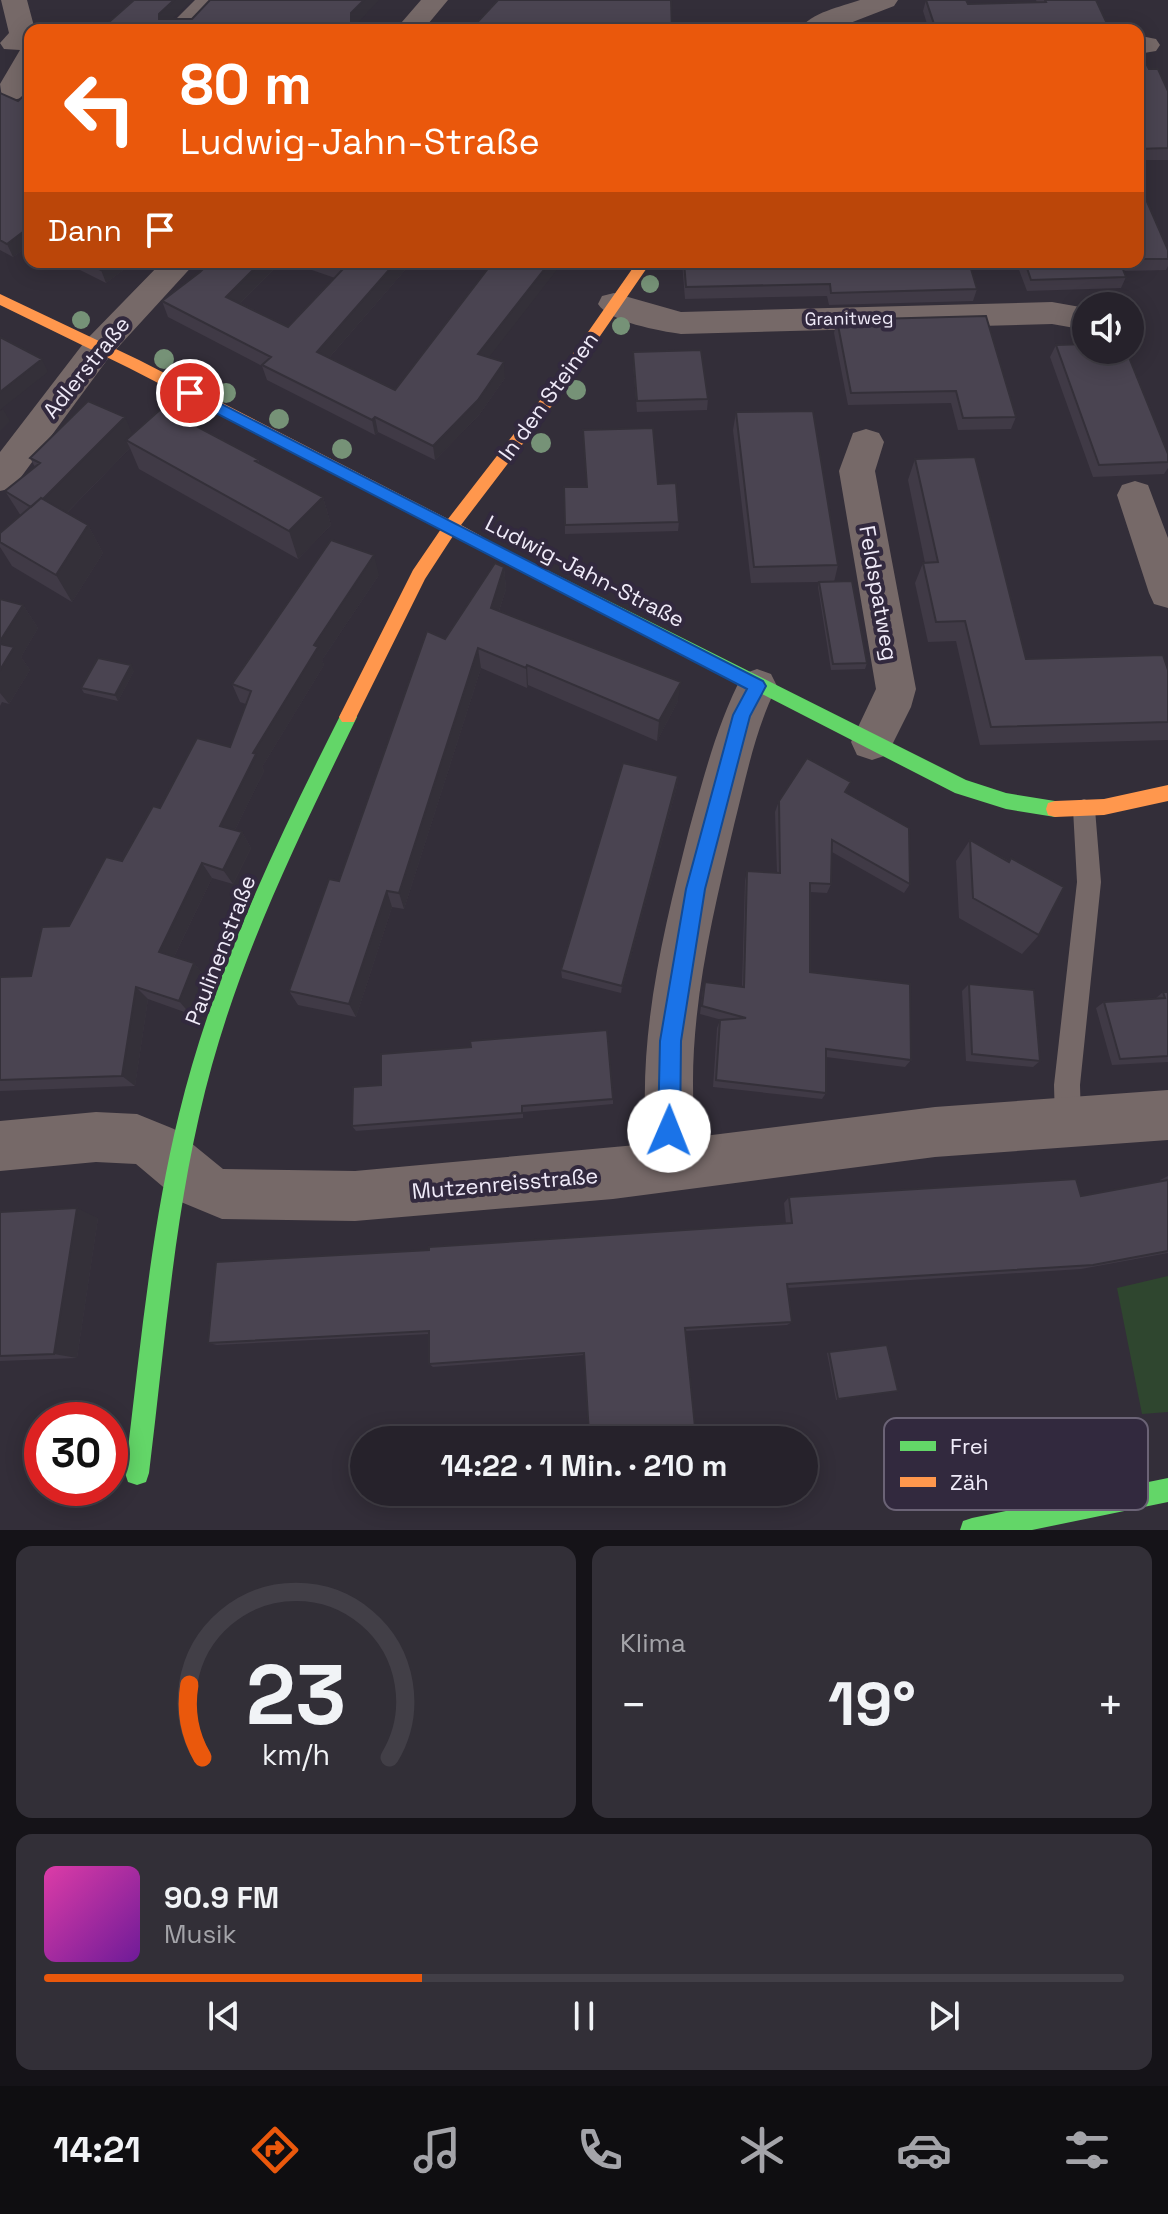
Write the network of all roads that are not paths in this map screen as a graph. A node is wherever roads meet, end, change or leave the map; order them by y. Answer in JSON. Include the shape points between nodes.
{"nodes":[{"id":1,"x":14,"y":0,"type":"edge"},
{"id":2,"x":210,"y":0,"type":"edge"},
{"id":3,"x":435,"y":0,"type":"edge"},
{"id":4,"x":878,"y":10,"type":"edge"},
{"id":5,"x":184,"y":24,"type":"edge"},
{"id":6,"x":413,"y":24,"type":"edge"},
{"id":7,"x":832,"y":24,"type":"edge"},
{"id":8,"x":19,"y":49,"type":"edge"},
{"id":9,"x":24,"y":69,"type":"edge"},
{"id":10,"x":14,"y":93,"type":"edge"},
{"id":11,"x":174,"y":268,"type":"edge"},
{"id":12,"x":640,"y":268,"type":"edge"},
{"id":13,"x":0,"y":299,"type":"edge"},
{"id":14,"x":614,"y":304,"type":"junction"},
{"id":15,"x":1072,"y":317,"type":"edge"},
{"id":16,"x":98,"y":348,"type":"junction"},
{"id":17,"x":866,"y":442,"type":"dead end"},
{"id":18,"x":0,"y":478,"type":"edge"},
{"id":19,"x":1135,"y":495,"type":"dead end"},
{"id":20,"x":450,"y":528,"type":"junction"},
{"id":21,"x":1168,"y":593,"type":"edge"},
{"id":22,"x":757,"y":686,"type":"junction"},
{"id":23,"x":872,"y":742,"type":"junction"},
{"id":24,"x":1168,"y":793,"type":"edge"},
{"id":25,"x":1084,"y":809,"type":"junction"},
{"id":26,"x":1168,"y":1115,"type":"edge"},
{"id":27,"x":1068,"y":1121,"type":"junction"},
{"id":28,"x":0,"y":1146,"type":"edge"},
{"id":29,"x":179,"y":1167,"type":"junction"},
{"id":30,"x":674,"y":1167,"type":"junction"},
{"id":31,"x":137,"y":1473,"type":"dead end"},
{"id":32,"x":1168,"y":1490,"type":"edge"},
{"id":33,"x":1148,"y":1494,"type":"edge"},
{"id":34,"x":1070,"y":1510,"type":"edge"},
{"id":35,"x":972,"y":1530,"type":"edge"}],
"edges":[{"from":1,"to":8,"type":"street","via":[[23,34]]},
{"from":2,"to":5,"type":"street"},
{"from":3,"to":6,"type":"street"},
{"from":4,"to":7,"type":"street"},
{"from":9,"to":10,"type":"street","via":[[14,80]]},
{"from":11,"to":16,"type":"street","name":"Adlerstraße"},
{"from":12,"to":14,"type":"street","name":"In den Steinen"},
{"from":13,"to":16,"type":"street","name":"Ludwig-Jahn-Straße"},
{"from":14,"to":15,"type":"street","name":"Granitweg","via":[[681,323]]},
{"from":14,"to":20,"type":"street","name":"In den Steinen"},
{"from":16,"to":18,"type":"street","name":"Adlerstraße"},
{"from":16,"to":20,"type":"street","name":"Ludwig-Jahn-Straße"},
{"from":17,"to":23,"type":"street","name":"Feldspatweg","via":[[857,471],[896,689]]},
{"from":19,"to":21,"type":"street"},
{"from":20,"to":22,"type":"street","name":"Ludwig-Jahn-Straße"},
{"from":20,"to":29,"type":"street","name":"Paulinenstraße","via":[[419,575],[260,906],[219,1010]]},
{"from":22,"to":23,"type":"street","name":"Ludwig-Jahn-Straße"},
{"from":22,"to":30,"type":"street","via":[[742,715],[696,889],[671,1041],[669,1131]]},
{"from":23,"to":25,"type":"street","name":"Ludwig-Jahn-Straße","via":[[993,799]]},
{"from":24,"to":25,"type":"street","name":"Ludwig-Jahn-Straße"},
{"from":25,"to":27,"type":"lane","via":[[1089,882],[1067,1085]]},
{"from":26,"to":27,"type":"street","name":"Mutzenreisstraße"},
{"from":27,"to":30,"type":"street","name":"Mutzenreisstraße","via":[[829,1144]]},
{"from":28,"to":29,"type":"street","name":"Mutzenreisstraße","via":[[96,1137],[137,1139]]},
{"from":29,"to":30,"type":"street","name":"Mutzenreisstraße","via":[[222,1194],[355,1196]]},
{"from":29,"to":31,"type":"street","name":"Paulinenstraße"},
{"from":32,"to":33,"type":"street"},
{"from":34,"to":35,"type":"street"}]}
